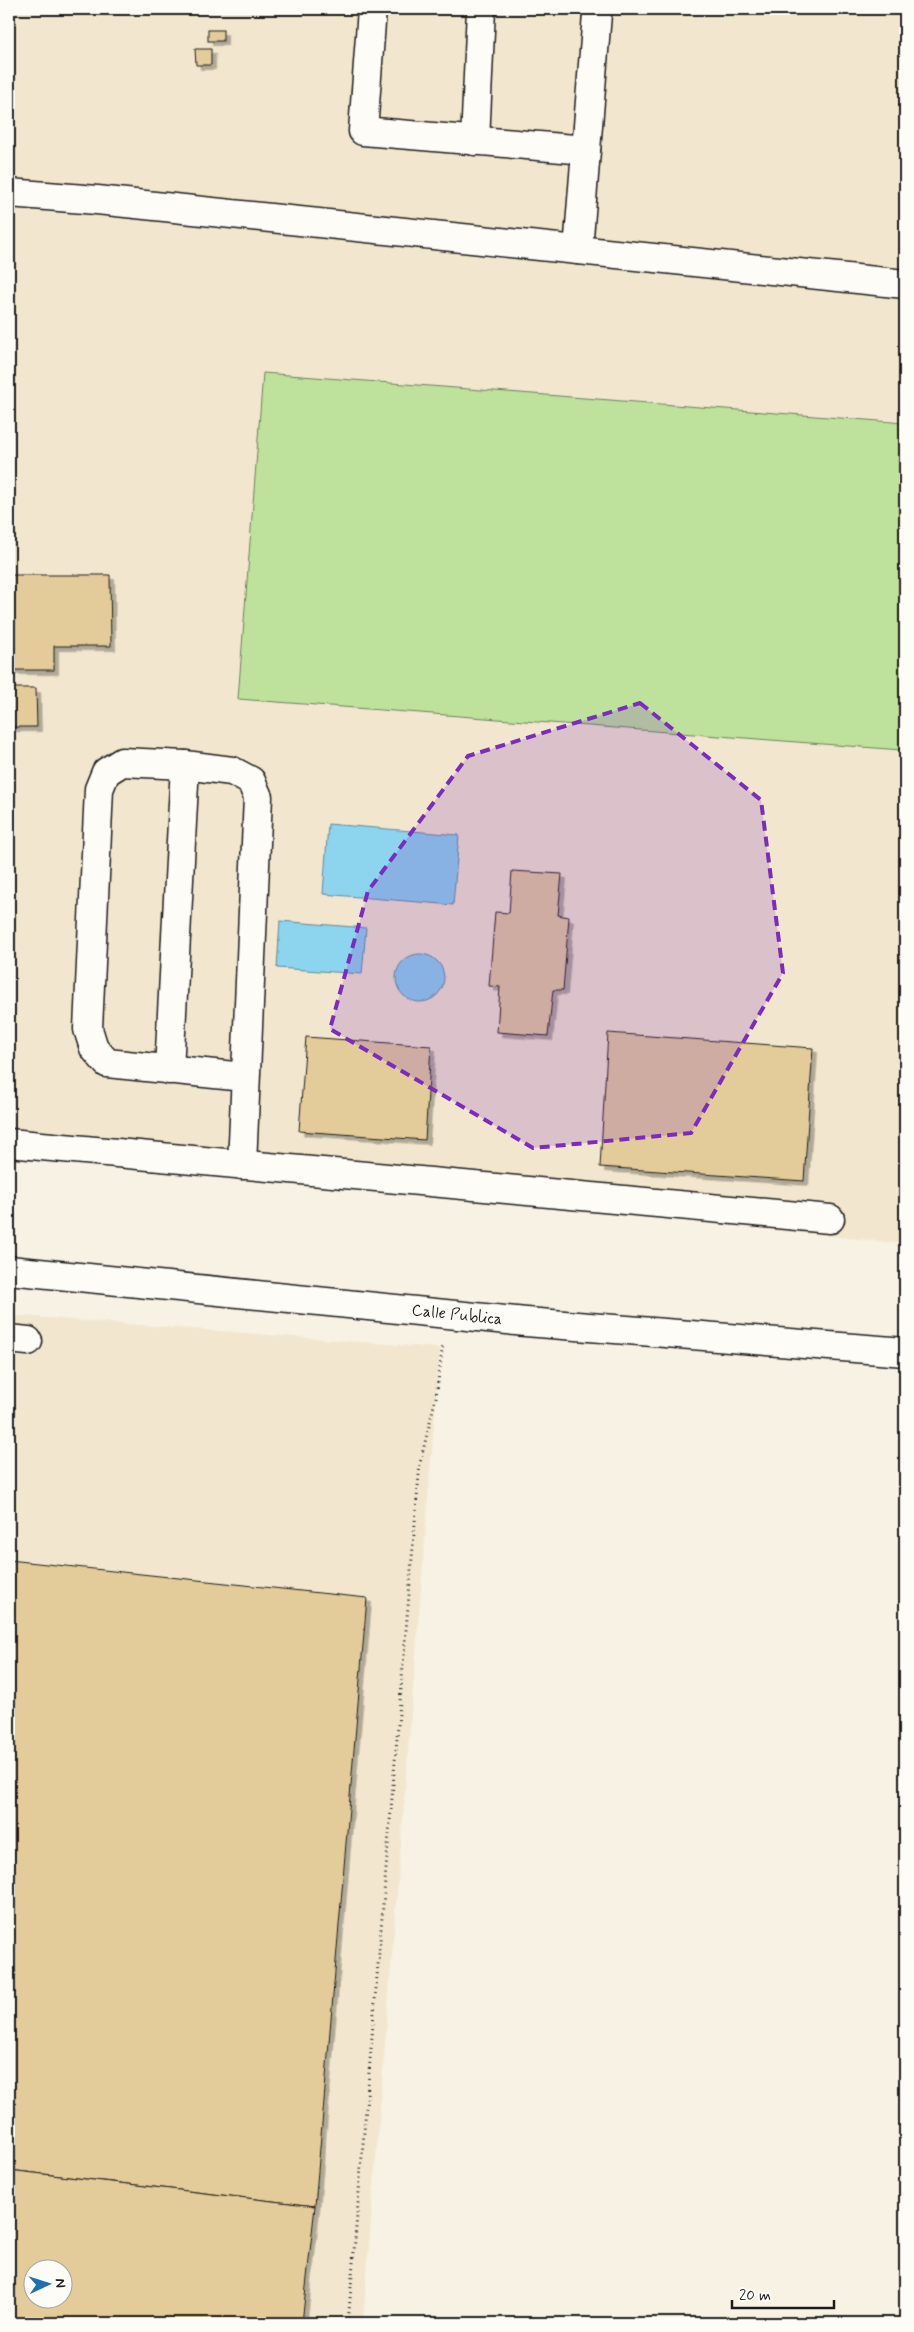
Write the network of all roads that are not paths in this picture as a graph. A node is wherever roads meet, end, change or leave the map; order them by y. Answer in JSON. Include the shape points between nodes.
{"nodes":[{"id":1,"x":372,"y":9,"type":"edge"},
{"id":2,"x":481,"y":9,"type":"edge"},
{"id":3,"x":597,"y":14,"type":"dead end"},
{"id":4,"x":475,"y":141,"type":"junction"},
{"id":5,"x":586,"y":150,"type":"junction"},
{"id":6,"x":9,"y":193,"type":"edge"},
{"id":7,"x":578,"y":250,"type":"junction"},
{"id":8,"x":905,"y":284,"type":"edge"},
{"id":9,"x":186,"y":765,"type":"junction"},
{"id":10,"x":169,"y":1070,"type":"junction"},
{"id":11,"x":244,"y":1077,"type":"junction"},
{"id":12,"x":9,"y":1143,"type":"edge"},
{"id":13,"x":242,"y":1165,"type":"junction"},
{"id":14,"x":830,"y":1219,"type":"dead end"},
{"id":15,"x":9,"y":1270,"type":"edge"},
{"id":16,"x":905,"y":1352,"type":"edge"}],
"edges":[{"from":1,"to":4,"type":"street","via":[[363,131]]},
{"from":2,"to":4,"type":"street"},
{"from":3,"to":5,"type":"street"},
{"from":4,"to":5,"type":"street"},
{"from":5,"to":7,"type":"street"},
{"from":6,"to":7,"type":"street"},
{"from":7,"to":8,"type":"street"},
{"from":9,"to":10,"type":"street"},
{"from":9,"to":10,"type":"street","via":[[122,762],[106,772],[98,788],[88,1029],[94,1048],[107,1063]]},
{"from":9,"to":11,"type":"street","via":[[232,771],[251,781],[258,797]]},
{"from":10,"to":11,"type":"street"},
{"from":11,"to":13,"type":"street"},
{"from":12,"to":13,"type":"street"},
{"from":13,"to":14,"type":"street"},
{"from":15,"to":16,"type":"street","name":"Calle Publica","via":[[448,1314]]}]}
